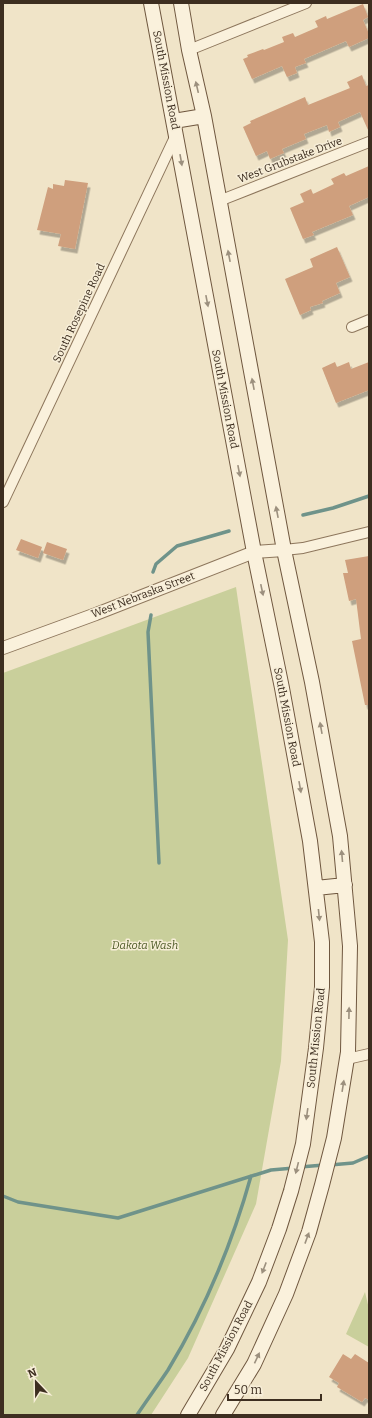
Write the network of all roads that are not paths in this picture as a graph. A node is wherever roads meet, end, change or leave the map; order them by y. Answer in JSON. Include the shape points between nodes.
{"nodes":[{"id":1,"x":151,"y":3,"type":"edge"},
{"id":2,"x":181,"y":3,"type":"edge"},
{"id":3,"x":306,"y":3,"type":"edge"},
{"id":4,"x":189,"y":50,"type":"junction"},
{"id":5,"x":204,"y":116,"type":"junction"},
{"id":6,"x":175,"y":128,"type":"junction"},
{"id":7,"x":369,"y":142,"type":"edge"},
{"id":8,"x":219,"y":201,"type":"junction"},
{"id":9,"x":369,"y":320,"type":"edge"},
{"id":10,"x":352,"y":327,"type":"dead end"},
{"id":11,"x":3,"y":502,"type":"edge"},
{"id":12,"x":369,"y":532,"type":"edge"},
{"id":13,"x":284,"y":550,"type":"junction"},
{"id":14,"x":254,"y":552,"type":"junction"},
{"id":15,"x":3,"y":648,"type":"edge"},
{"id":16,"x":345,"y":885,"type":"junction"},
{"id":17,"x":316,"y":888,"type":"junction"},
{"id":18,"x":369,"y":1054,"type":"edge"},
{"id":19,"x":347,"y":1059,"type":"junction"},
{"id":20,"x":188,"y":1415,"type":"edge"},
{"id":21,"x":223,"y":1415,"type":"edge"}],
"edges":[{"from":1,"to":6,"type":"main road","name":"South Mission Road"},
{"from":2,"to":4,"type":"main road"},
{"from":3,"to":4,"type":"street"},
{"from":5,"to":4,"type":"main road","one_way":true},
{"from":5,"to":6,"type":"main road"},
{"from":5,"to":8,"type":"main road"},
{"from":6,"to":11,"type":"street","name":"South Rosepine Road"},
{"from":6,"to":14,"type":"main road","name":"South Mission Road","one_way":true},
{"from":7,"to":8,"type":"street","name":"West Grubstake Drive"},
{"from":13,"to":8,"type":"main road","one_way":true},
{"from":9,"to":10,"type":"street"},
{"from":12,"to":13,"type":"street"},
{"from":13,"to":14,"type":"street","name":"West Nebraska Street"},
{"from":16,"to":13,"type":"main road","one_way":true,"via":[[339,829]]},
{"from":14,"to":15,"type":"street","name":"West Nebraska Street"},
{"from":14,"to":17,"type":"main road","name":"South Mission Road","one_way":true,"via":[[285,703]]},
{"from":16,"to":17,"type":"main road"},
{"from":19,"to":16,"type":"main road","one_way":true,"via":[[350,946]]},
{"from":17,"to":20,"type":"main road","name":"South Mission Road","one_way":true,"via":[[322,942],[322,987],[303,1144],[291,1192],[259,1282],[227,1349]]},
{"from":18,"to":19,"type":"street"},
{"from":21,"to":19,"type":"main road","one_way":true,"via":[[254,1364],[286,1294],[309,1232],[334,1138]]}]}
